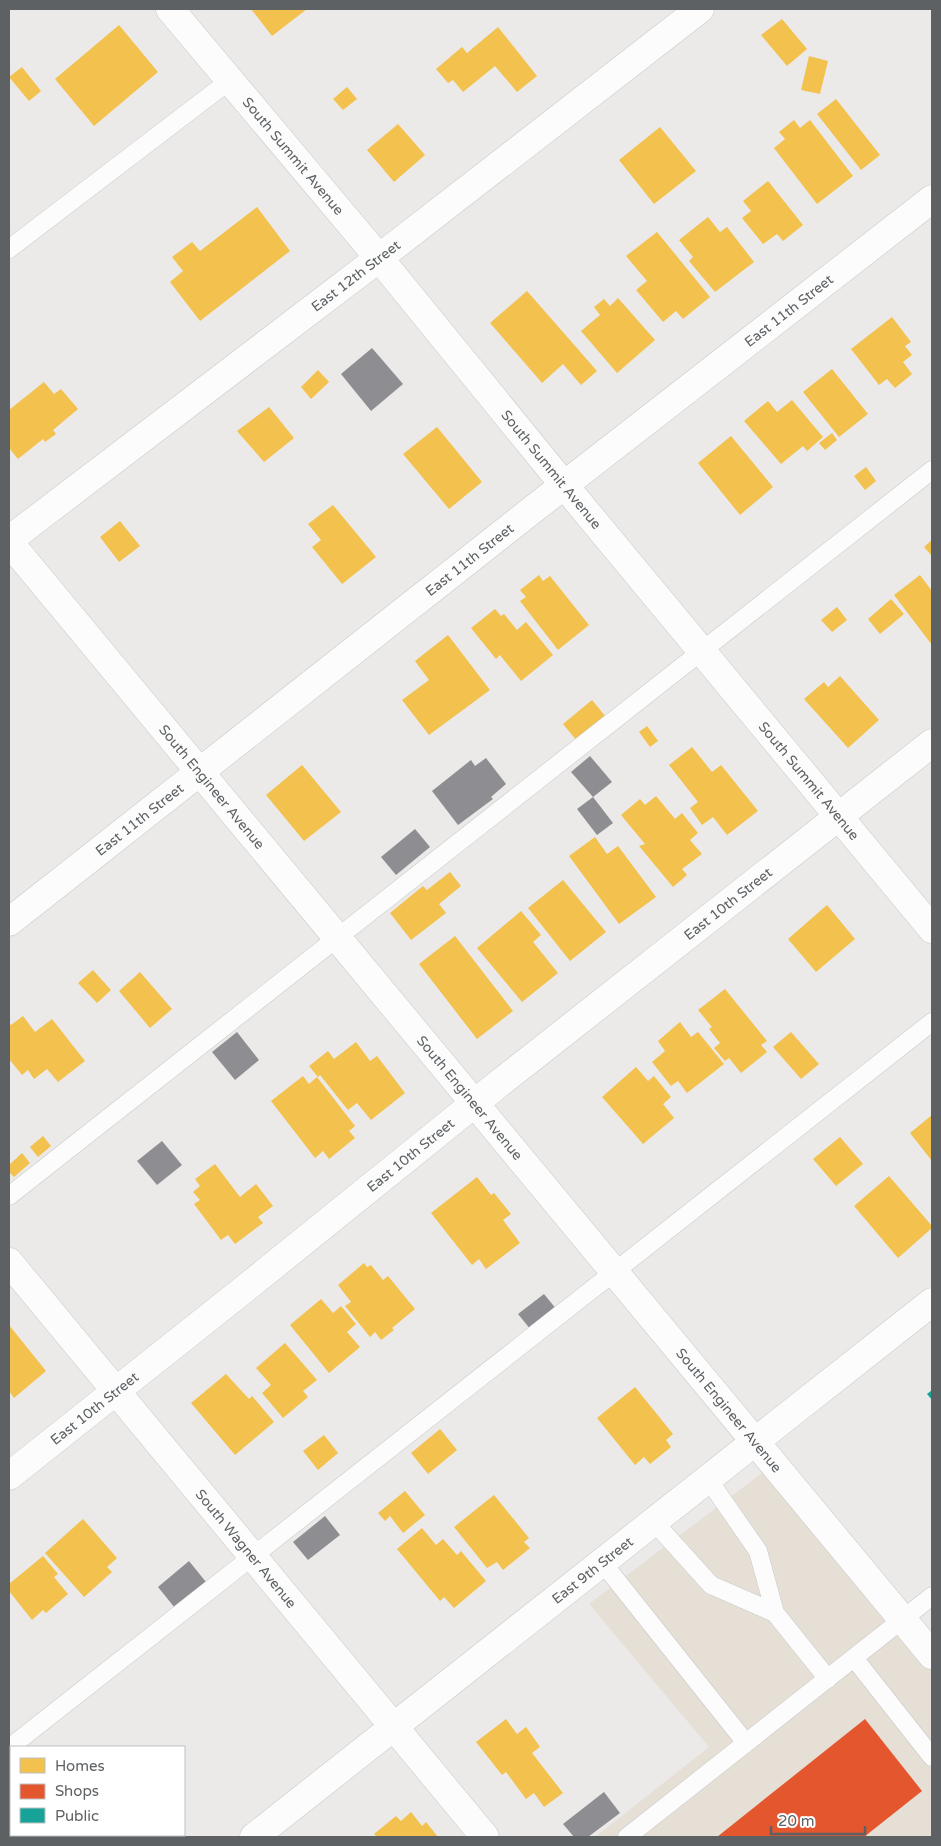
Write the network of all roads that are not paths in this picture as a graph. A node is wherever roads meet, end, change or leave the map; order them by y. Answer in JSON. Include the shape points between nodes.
{"nodes":[{"id":1,"x":170,"y":9,"type":"edge"},
{"id":2,"x":700,"y":9,"type":"edge"},
{"id":3,"x":229,"y":81,"type":"junction"},
{"id":4,"x":932,"y":199,"type":"edge"},
{"id":5,"x":9,"y":249,"type":"edge"},
{"id":6,"x":379,"y":258,"type":"junction"},
{"id":7,"x":932,"y":470,"type":"edge"},
{"id":8,"x":564,"y":485,"type":"junction"},
{"id":9,"x":9,"y":541,"type":"edge"},
{"id":10,"x":702,"y":651,"type":"junction"},
{"id":11,"x":932,"y":743,"type":"edge"},
{"id":12,"x":200,"y":771,"type":"junction"},
{"id":13,"x":839,"y":816,"type":"junction"},
{"id":14,"x":9,"y":922,"type":"edge"},
{"id":15,"x":932,"y":929,"type":"edge"},
{"id":16,"x":337,"y":938,"type":"junction"},
{"id":17,"x":932,"y":1022,"type":"edge"},
{"id":18,"x":474,"y":1103,"type":"junction"},
{"id":19,"x":9,"y":1196,"type":"edge"},
{"id":20,"x":9,"y":1262,"type":"edge"},
{"id":21,"x":615,"y":1272,"type":"junction"},
{"id":22,"x":932,"y":1302,"type":"edge"},
{"id":23,"x":116,"y":1391,"type":"junction"},
{"id":24,"x":756,"y":1441,"type":"junction"},
{"id":25,"x":9,"y":1476,"type":"edge"},
{"id":26,"x":708,"y":1479,"type":"junction"},
{"id":27,"x":654,"y":1522,"type":"junction"},
{"id":28,"x":253,"y":1556,"type":"junction"},
{"id":29,"x":602,"y":1562,"type":"junction"},
{"id":30,"x":932,"y":1596,"type":"edge"},
{"id":31,"x":775,"y":1613,"type":"junction"},
{"id":32,"x":903,"y":1620,"type":"junction"},
{"id":33,"x":932,"y":1655,"type":"edge"},
{"id":34,"x":854,"y":1658,"type":"junction"},
{"id":35,"x":828,"y":1679,"type":"junction"},
{"id":36,"x":394,"y":1727,"type":"junction"},
{"id":37,"x":746,"y":1743,"type":"junction"},
{"id":38,"x":12,"y":1746,"type":"edge"},
{"id":39,"x":932,"y":1757,"type":"edge"},
{"id":40,"x":254,"y":1837,"type":"edge"},
{"id":41,"x":485,"y":1837,"type":"edge"},
{"id":42,"x":627,"y":1837,"type":"edge"}],
"edges":[{"from":1,"to":3,"type":"street","name":"South Summit Avenue"},
{"from":2,"to":6,"type":"street","name":"East 12th Street"},
{"from":3,"to":5,"type":"lane"},
{"from":3,"to":6,"type":"street","name":"South Summit Avenue"},
{"from":4,"to":8,"type":"street","name":"East 11th Street"},
{"from":6,"to":8,"type":"street","name":"South Summit Avenue"},
{"from":6,"to":9,"type":"street","name":"East 12th Street"},
{"from":7,"to":10,"type":"lane"},
{"from":8,"to":10,"type":"street","name":"South Summit Avenue"},
{"from":8,"to":12,"type":"street","name":"East 11th Street"},
{"from":9,"to":12,"type":"street","name":"South Engineer Avenue"},
{"from":10,"to":13,"type":"street","name":"South Summit Avenue"},
{"from":10,"to":16,"type":"lane"},
{"from":11,"to":13,"type":"street","name":"East 10th Street"},
{"from":12,"to":14,"type":"street","name":"East 11th Street"},
{"from":12,"to":16,"type":"street","name":"South Engineer Avenue"},
{"from":13,"to":15,"type":"street","name":"South Summit Avenue"},
{"from":13,"to":18,"type":"street","name":"East 10th Street"},
{"from":16,"to":18,"type":"street","name":"South Engineer Avenue"},
{"from":16,"to":19,"type":"lane"},
{"from":17,"to":21,"type":"lane"},
{"from":18,"to":21,"type":"street","name":"South Engineer Avenue"},
{"from":18,"to":23,"type":"street","name":"East 10th Street"},
{"from":20,"to":23,"type":"street","name":"South Wagner Avenue"},
{"from":21,"to":24,"type":"street","name":"South Engineer Avenue"},
{"from":21,"to":28,"type":"lane"},
{"from":22,"to":24,"type":"street","name":"East 9th Street"},
{"from":23,"to":25,"type":"street","name":"East 10th Street"},
{"from":23,"to":28,"type":"street","name":"South Wagner Avenue"},
{"from":24,"to":26,"type":"street","name":"East 9th Street"},
{"from":24,"to":32,"type":"street","name":"South Engineer Avenue"},
{"from":26,"to":27,"type":"street","name":"East 9th Street"},
{"from":26,"to":31,"type":"lane","via":[[758,1551]]},
{"from":27,"to":29,"type":"street","name":"East 9th Street"},
{"from":27,"to":31,"type":"lane","via":[[711,1585]]},
{"from":28,"to":36,"type":"street","name":"South Wagner Avenue"},
{"from":28,"to":38,"type":"lane"},
{"from":29,"to":36,"type":"street","name":"East 9th Street"},
{"from":29,"to":37,"type":"lane"},
{"from":30,"to":32,"type":"lane"},
{"from":31,"to":35,"type":"lane"},
{"from":32,"to":33,"type":"street","name":"South Engineer Avenue"},
{"from":32,"to":34,"type":"lane"},
{"from":34,"to":35,"type":"lane"},
{"from":34,"to":39,"type":"lane"},
{"from":35,"to":37,"type":"lane"},
{"from":36,"to":40,"type":"street","name":"East 9th Street"},
{"from":36,"to":41,"type":"street","name":"South Wagner Avenue"},
{"from":37,"to":42,"type":"lane"}]}
